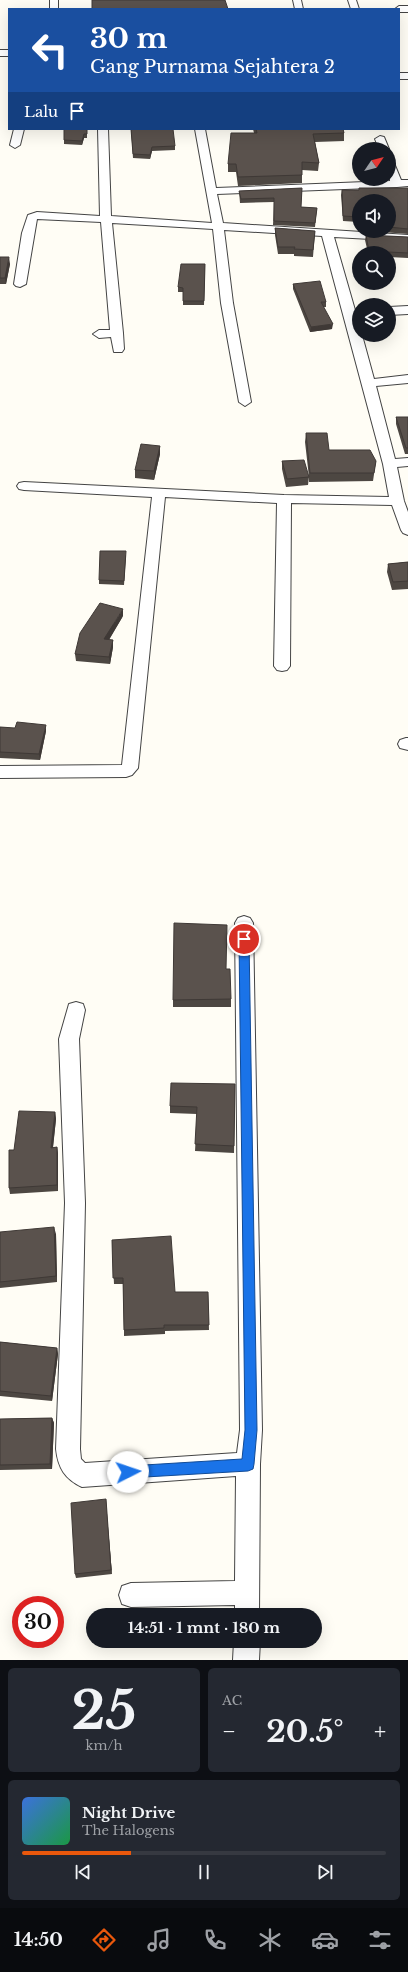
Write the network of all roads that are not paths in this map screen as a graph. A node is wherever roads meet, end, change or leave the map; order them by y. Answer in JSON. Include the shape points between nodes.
{"nodes":[{"id":1,"x":19,"y":130,"type":"edge"},
{"id":2,"x":104,"y":130,"type":"edge"},
{"id":3,"x":200,"y":130,"type":"edge"},
{"id":4,"x":380,"y":139,"type":"dead end"},
{"id":5,"x":381,"y":142,"type":"edge"},
{"id":6,"x":15,"y":145,"type":"dead end"},
{"id":7,"x":408,"y":183,"type":"edge"},
{"id":8,"x":396,"y":184,"type":"edge"},
{"id":9,"x":352,"y":186,"type":"edge"},
{"id":10,"x":212,"y":191,"type":"junction"},
{"id":11,"x":106,"y":219,"type":"junction"},
{"id":12,"x":216,"y":225,"type":"junction"},
{"id":13,"x":327,"y":233,"type":"junction"},
{"id":14,"x":408,"y":238,"type":"edge"},
{"id":15,"x":20,"y":284,"type":"dead end"},
{"id":16,"x":352,"y":304,"type":"edge"},
{"id":17,"x":408,"y":310,"type":"edge"},
{"id":18,"x":396,"y":311,"type":"edge"},
{"id":19,"x":117,"y":333,"type":"junction"},
{"id":20,"x":99,"y":334,"type":"dead end"},
{"id":21,"x":361,"y":342,"type":"edge"},
{"id":22,"x":118,"y":349,"type":"dead end"},
{"id":23,"x":408,"y":379,"type":"edge"},
{"id":24,"x":369,"y":383,"type":"junction"},
{"id":25,"x":245,"y":402,"type":"dead end"},
{"id":26,"x":408,"y":462,"type":"edge"},
{"id":27,"x":390,"y":464,"type":"junction"},
{"id":28,"x":24,"y":486,"type":"dead end"},
{"id":29,"x":159,"y":492,"type":"junction"},
{"id":30,"x":284,"y":499,"type":"junction"},
{"id":31,"x":397,"y":501,"type":"junction"},
{"id":32,"x":408,"y":530,"type":"edge"},
{"id":33,"x":282,"y":666,"type":"dead end"},
{"id":34,"x":0,"y":772,"type":"edge"},
{"id":35,"x":244,"y":923,"type":"dead end"},
{"id":36,"x":76,"y":1010,"type":"dead end"},
{"id":37,"x":248,"y":1464,"type":"junction"},
{"id":38,"x":131,"y":1595,"type":"dead end"},
{"id":39,"x":248,"y":1604,"type":"edge"},
{"id":40,"x":246,"y":1648,"type":"edge"},
{"id":41,"x":246,"y":1660,"type":"edge"}],
"edges":[{"from":1,"to":6,"type":"street"},
{"from":2,"to":11,"type":"street"},
{"from":3,"to":10,"type":"street"},
{"from":4,"to":5,"type":"street"},
{"from":7,"to":8,"type":"street"},
{"from":9,"to":10,"type":"street"},
{"from":10,"to":12,"type":"street"},
{"from":11,"to":12,"type":"street"},
{"from":11,"to":15,"type":"street","via":[[43,214],[32,217]]},
{"from":11,"to":19,"type":"street"},
{"from":12,"to":13,"type":"street"},
{"from":12,"to":25,"type":"street"},
{"from":13,"to":14,"type":"street"},
{"from":13,"to":16,"type":"street"},
{"from":17,"to":18,"type":"street"},
{"from":19,"to":20,"type":"street"},
{"from":19,"to":22,"type":"street"},
{"from":21,"to":24,"type":"street"},
{"from":23,"to":24,"type":"street"},
{"from":24,"to":27,"type":"street"},
{"from":26,"to":27,"type":"street"},
{"from":27,"to":31,"type":"street"},
{"from":28,"to":29,"type":"street"},
{"from":29,"to":30,"type":"street"},
{"from":29,"to":34,"type":"street","via":[[130,768],[126,771]]},
{"from":30,"to":31,"type":"street"},
{"from":30,"to":33,"type":"street"},
{"from":31,"to":32,"type":"street"},
{"from":35,"to":37,"type":"street","via":[[251,1430]]},
{"from":36,"to":37,"type":"street","via":[[69,1039],[75,1203],[69,1464],[82,1475]]},
{"from":37,"to":39,"type":"street"},
{"from":38,"to":39,"type":"street"},
{"from":40,"to":41,"type":"street"}]}
